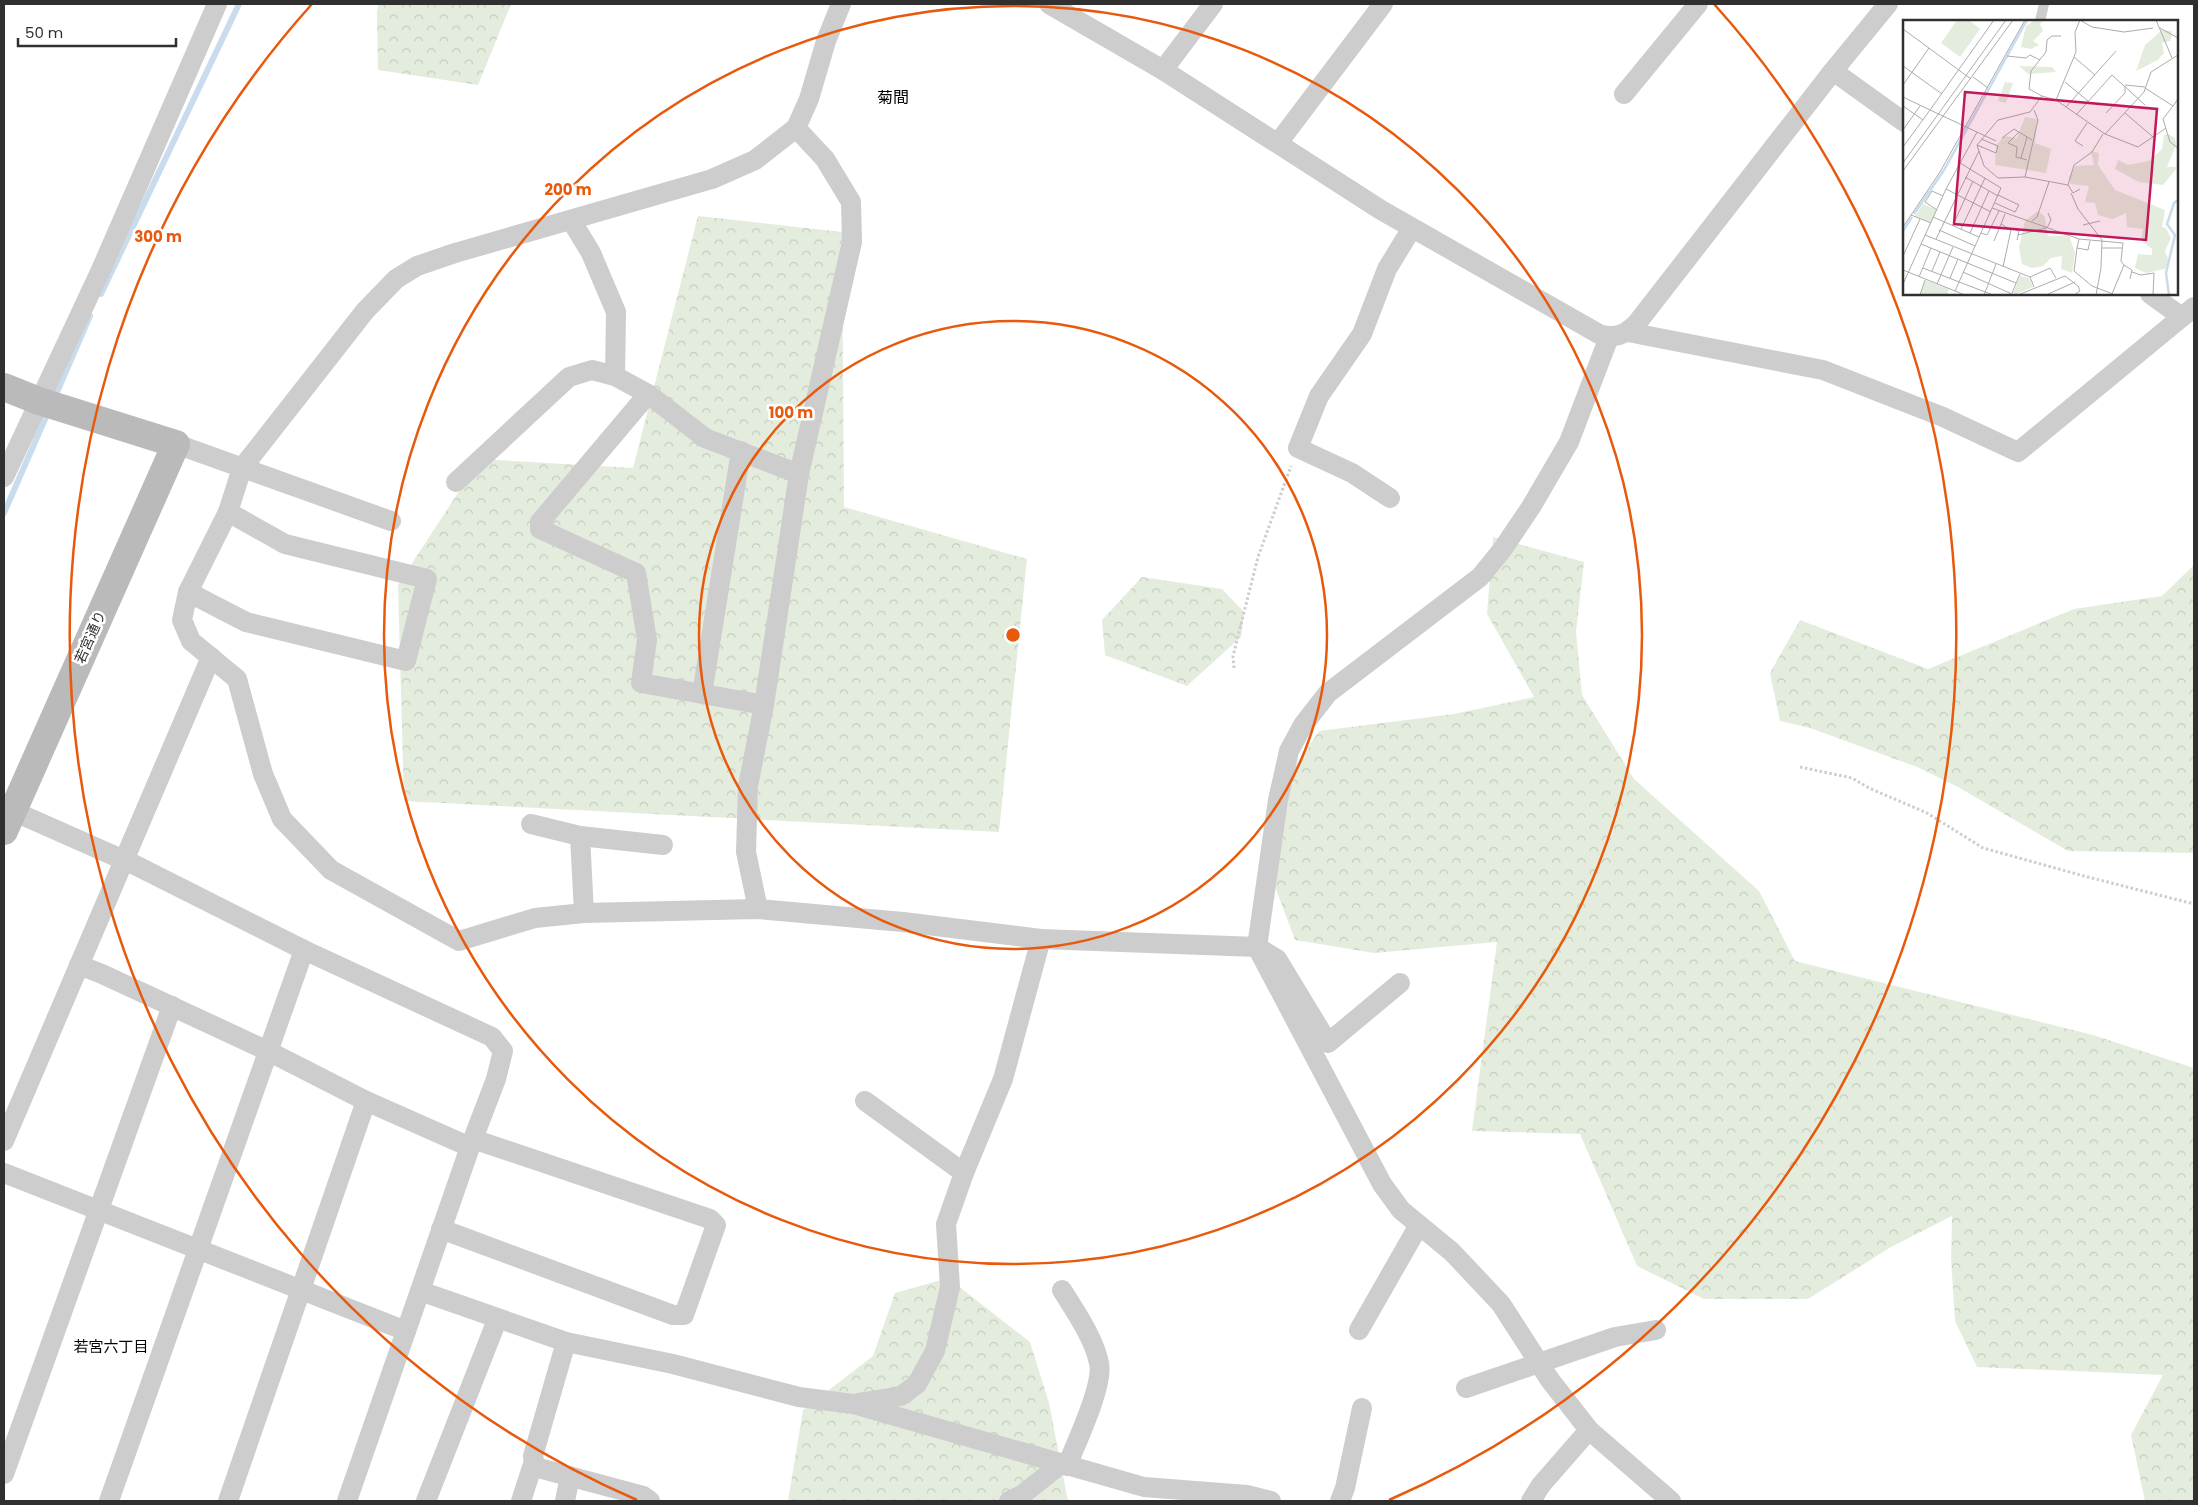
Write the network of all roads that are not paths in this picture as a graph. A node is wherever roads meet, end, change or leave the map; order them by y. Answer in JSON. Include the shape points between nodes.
{"nodes":[{"id":1,"x":217,"y":4,"type":"edge"},
{"id":2,"x":841,"y":4,"type":"edge"},
{"id":3,"x":1049,"y":4,"type":"edge"},
{"id":4,"x":1213,"y":4,"type":"edge"},
{"id":5,"x":1383,"y":4,"type":"edge"},
{"id":6,"x":1698,"y":4,"type":"edge"},
{"id":7,"x":1888,"y":4,"type":"edge"},
{"id":8,"x":2044,"y":4,"type":"edge"},
{"id":9,"x":2040,"y":20,"type":"edge"},
{"id":10,"x":1163,"y":70,"type":"junction"},
{"id":11,"x":1833,"y":71,"type":"junction"},
{"id":12,"x":1624,"y":94,"type":"dead end"},
{"id":13,"x":1903,"y":121,"type":"edge"},
{"id":14,"x":796,"y":128,"type":"junction"},
{"id":15,"x":1278,"y":143,"type":"junction"},
{"id":16,"x":571,"y":220,"type":"junction"},
{"id":17,"x":1412,"y":228,"type":"junction"},
{"id":18,"x":2152,"y":295,"type":"edge"},
{"id":19,"x":2188,"y":312,"type":"edge"},
{"id":20,"x":1618,"y":334,"type":"junction"},
{"id":21,"x":615,"y":376,"type":"junction"},
{"id":22,"x":4,"y":387,"type":"edge"},
{"id":23,"x":648,"y":394,"type":"junction"},
{"id":24,"x":39,"y":401,"type":"junction"},
{"id":25,"x":176,"y":444,"type":"junction"},
{"id":26,"x":740,"y":452,"type":"junction"},
{"id":27,"x":242,"y":468,"type":"junction"},
{"id":28,"x":799,"y":474,"type":"junction"},
{"id":29,"x":4,"y":477,"type":"edge"},
{"id":30,"x":456,"y":482,"type":"dead end"},
{"id":31,"x":1390,"y":498,"type":"dead end"},
{"id":32,"x":228,"y":512,"type":"junction"},
{"id":33,"x":392,"y":520,"type":"dead end"},
{"id":34,"x":188,"y":592,"type":"junction"},
{"id":35,"x":211,"y":657,"type":"junction"},
{"id":36,"x":702,"y":694,"type":"junction"},
{"id":37,"x":764,"y":705,"type":"junction"},
{"id":38,"x":8,"y":821,"type":"edge"},
{"id":39,"x":531,"y":824,"type":"dead end"},
{"id":40,"x":580,"y":836,"type":"junction"},
{"id":41,"x":663,"y":845,"type":"dead end"},
{"id":42,"x":123,"y":860,"type":"junction"},
{"id":43,"x":758,"y":909,"type":"junction"},
{"id":44,"x":584,"y":913,"type":"junction"},
{"id":45,"x":1041,"y":939,"type":"junction"},
{"id":46,"x":1257,"y":947,"type":"junction"},
{"id":47,"x":304,"y":950,"type":"junction"},
{"id":48,"x":79,"y":965,"type":"junction"},
{"id":49,"x":1400,"y":983,"type":"dead end"},
{"id":50,"x":172,"y":1006,"type":"junction"},
{"id":51,"x":268,"y":1051,"type":"junction"},
{"id":52,"x":366,"y":1101,"type":"junction"},
{"id":53,"x":865,"y":1101,"type":"dead end"},
{"id":54,"x":4,"y":1141,"type":"edge"},
{"id":55,"x":471,"y":1143,"type":"junction"},
{"id":56,"x":4,"y":1172,"type":"edge"},
{"id":57,"x":964,"y":1173,"type":"junction"},
{"id":58,"x":99,"y":1210,"type":"junction"},
{"id":59,"x":1419,"y":1225,"type":"junction"},
{"id":60,"x":441,"y":1229,"type":"junction"},
{"id":61,"x":198,"y":1249,"type":"junction"},
{"id":62,"x":301,"y":1290,"type":"junction"},
{"id":63,"x":1062,"y":1290,"type":"dead end"},
{"id":64,"x":420,"y":1291,"type":"junction"},
{"id":65,"x":497,"y":1320,"type":"junction"},
{"id":66,"x":1359,"y":1330,"type":"dead end"},
{"id":67,"x":1656,"y":1330,"type":"dead end"},
{"id":68,"x":406,"y":1331,"type":"junction"},
{"id":69,"x":566,"y":1342,"type":"junction"},
{"id":70,"x":1538,"y":1362,"type":"junction"},
{"id":71,"x":1466,"y":1388,"type":"dead end"},
{"id":72,"x":853,"y":1404,"type":"junction"},
{"id":73,"x":1362,"y":1408,"type":"dead end"},
{"id":74,"x":1589,"y":1430,"type":"junction"},
{"id":75,"x":534,"y":1461,"type":"junction"},
{"id":76,"x":1064,"y":1465,"type":"junction"},
{"id":77,"x":4,"y":1474,"type":"edge"},
{"id":78,"x":570,"y":1476,"type":"junction"},
{"id":79,"x":647,"y":1499,"type":"edge"},
{"id":80,"x":109,"y":1501,"type":"edge"},
{"id":81,"x":228,"y":1501,"type":"edge"},
{"id":82,"x":347,"y":1501,"type":"edge"},
{"id":83,"x":426,"y":1501,"type":"edge"},
{"id":84,"x":521,"y":1501,"type":"edge"},
{"id":85,"x":565,"y":1501,"type":"edge"},
{"id":86,"x":669,"y":1501,"type":"edge"},
{"id":87,"x":1009,"y":1501,"type":"edge"},
{"id":88,"x":1270,"y":1501,"type":"edge"},
{"id":89,"x":1340,"y":1501,"type":"edge"},
{"id":90,"x":1532,"y":1501,"type":"edge"},
{"id":91,"x":1671,"y":1501,"type":"edge"}],
"edges":[{"from":1,"to":24,"type":"street","via":[[100,272]]},
{"from":2,"to":14,"type":"street"},
{"from":3,"to":10,"type":"street"},
{"from":4,"to":10,"type":"street"},
{"from":5,"to":15,"type":"street"},
{"from":6,"to":12,"type":"street"},
{"from":7,"to":11,"type":"street"},
{"from":8,"to":9,"type":"lane"},
{"from":10,"to":15,"type":"street"},
{"from":11,"to":13,"type":"street"},
{"from":11,"to":20,"type":"street","via":[[1643,316]]},
{"from":14,"to":16,"type":"street","via":[[755,160],[712,179]]},
{"from":14,"to":28,"type":"street","via":[[825,159],[851,202],[852,242]]},
{"from":15,"to":17,"type":"street"},
{"from":16,"to":21,"type":"street","via":[[591,253],[616,312]]},
{"from":16,"to":27,"type":"street","via":[[455,253],[417,266],[396,279],[365,311]]},
{"from":17,"to":20,"type":"street","via":[[1599,334]]},
{"from":17,"to":31,"type":"street","via":[[1388,269],[1362,334],[1319,396],[1298,448],[1352,472]]},
{"from":18,"to":19,"type":"street"},
{"from":19,"to":20,"type":"street","via":[[2018,452],[1943,417],[1823,370]]},
{"from":20,"to":46,"type":"street","via":[[1569,442],[1502,550],[1480,576],[1328,693],[1303,725],[1289,751],[1278,800]]},
{"from":21,"to":23,"type":"street"},
{"from":21,"to":30,"type":"street","via":[[592,370],[569,376]]},
{"from":22,"to":24,"type":"street"},
{"from":23,"to":26,"type":"street","via":[[705,438]]},
{"from":23,"to":36,"type":"street","via":[[540,522],[540,529],[636,573],[647,640],[641,683]]},
{"from":24,"to":25,"type":"street"},
{"from":24,"to":29,"type":"street"},
{"from":25,"to":27,"type":"street"},
{"from":25,"to":38,"type":"street","name":"若宮通り"},
{"from":26,"to":28,"type":"street"},
{"from":26,"to":36,"type":"street"},
{"from":27,"to":32,"type":"street"},
{"from":27,"to":33,"type":"street"},
{"from":28,"to":37,"type":"street"},
{"from":32,"to":34,"type":"street"},
{"from":32,"to":34,"type":"street","via":[[284,544],[427,579],[406,661],[246,622]]},
{"from":34,"to":35,"type":"street","via":[[182,620],[191,641]]},
{"from":35,"to":42,"type":"street"},
{"from":35,"to":44,"type":"street","via":[[237,679],[263,774],[282,819],[331,870],[459,941],[535,918]]},
{"from":36,"to":37,"type":"street"},
{"from":37,"to":43,"type":"street","via":[[748,786],[746,852]]},
{"from":38,"to":42,"type":"street"},
{"from":39,"to":40,"type":"street"},
{"from":40,"to":41,"type":"street"},
{"from":40,"to":44,"type":"street"},
{"from":42,"to":47,"type":"street"},
{"from":42,"to":48,"type":"street"},
{"from":43,"to":44,"type":"street"},
{"from":43,"to":45,"type":"street"},
{"from":45,"to":46,"type":"street"},
{"from":45,"to":57,"type":"street","via":[[1003,1079]]},
{"from":46,"to":49,"type":"street","via":[[1277,959],[1328,1043]]},
{"from":46,"to":59,"type":"street","via":[[1382,1184],[1401,1210]]},
{"from":47,"to":51,"type":"street"},
{"from":47,"to":55,"type":"street","via":[[492,1037],[503,1050],[496,1079]]},
{"from":48,"to":50,"type":"street"},
{"from":48,"to":54,"type":"street"},
{"from":50,"to":51,"type":"street"},
{"from":50,"to":58,"type":"street"},
{"from":51,"to":52,"type":"street"},
{"from":51,"to":61,"type":"street"},
{"from":52,"to":55,"type":"street"},
{"from":52,"to":62,"type":"street"},
{"from":53,"to":57,"type":"street"},
{"from":55,"to":60,"type":"street"},
{"from":55,"to":60,"type":"street","via":[[710,1219],[716,1225],[713,1234],[684,1315],[673,1315]]},
{"from":56,"to":58,"type":"street"},
{"from":57,"to":72,"type":"street","via":[[946,1224],[950,1287],[935,1351],[917,1384],[901,1396]]},
{"from":58,"to":61,"type":"street"},
{"from":58,"to":77,"type":"street"},
{"from":59,"to":66,"type":"street"},
{"from":59,"to":70,"type":"street","via":[[1452,1252],[1501,1304]]},
{"from":60,"to":64,"type":"street"},
{"from":61,"to":62,"type":"street"},
{"from":61,"to":80,"type":"street"},
{"from":62,"to":68,"type":"street"},
{"from":62,"to":81,"type":"street"},
{"from":63,"to":76,"type":"street","via":[[1084,1328],[1099,1364],[1099,1379],[1091,1403]]},
{"from":64,"to":65,"type":"street"},
{"from":64,"to":68,"type":"street"},
{"from":65,"to":69,"type":"street"},
{"from":65,"to":83,"type":"street"},
{"from":67,"to":70,"type":"street","via":[[1615,1337]]},
{"from":68,"to":82,"type":"street"},
{"from":69,"to":72,"type":"street","via":[[673,1364],[799,1397]]},
{"from":69,"to":75,"type":"street"},
{"from":70,"to":71,"type":"street"},
{"from":70,"to":74,"type":"street"},
{"from":72,"to":76,"type":"street"},
{"from":73,"to":89,"type":"street"},
{"from":74,"to":90,"type":"street","via":[[1541,1485]]},
{"from":74,"to":91,"type":"street"},
{"from":75,"to":78,"type":"street","via":[[535,1467]]},
{"from":75,"to":84,"type":"street"},
{"from":76,"to":87,"type":"street"},
{"from":76,"to":88,"type":"street","via":[[1144,1487],[1247,1495]]},
{"from":78,"to":79,"type":"street"},
{"from":78,"to":85,"type":"street"},
{"from":79,"to":86,"type":"street"}]}
